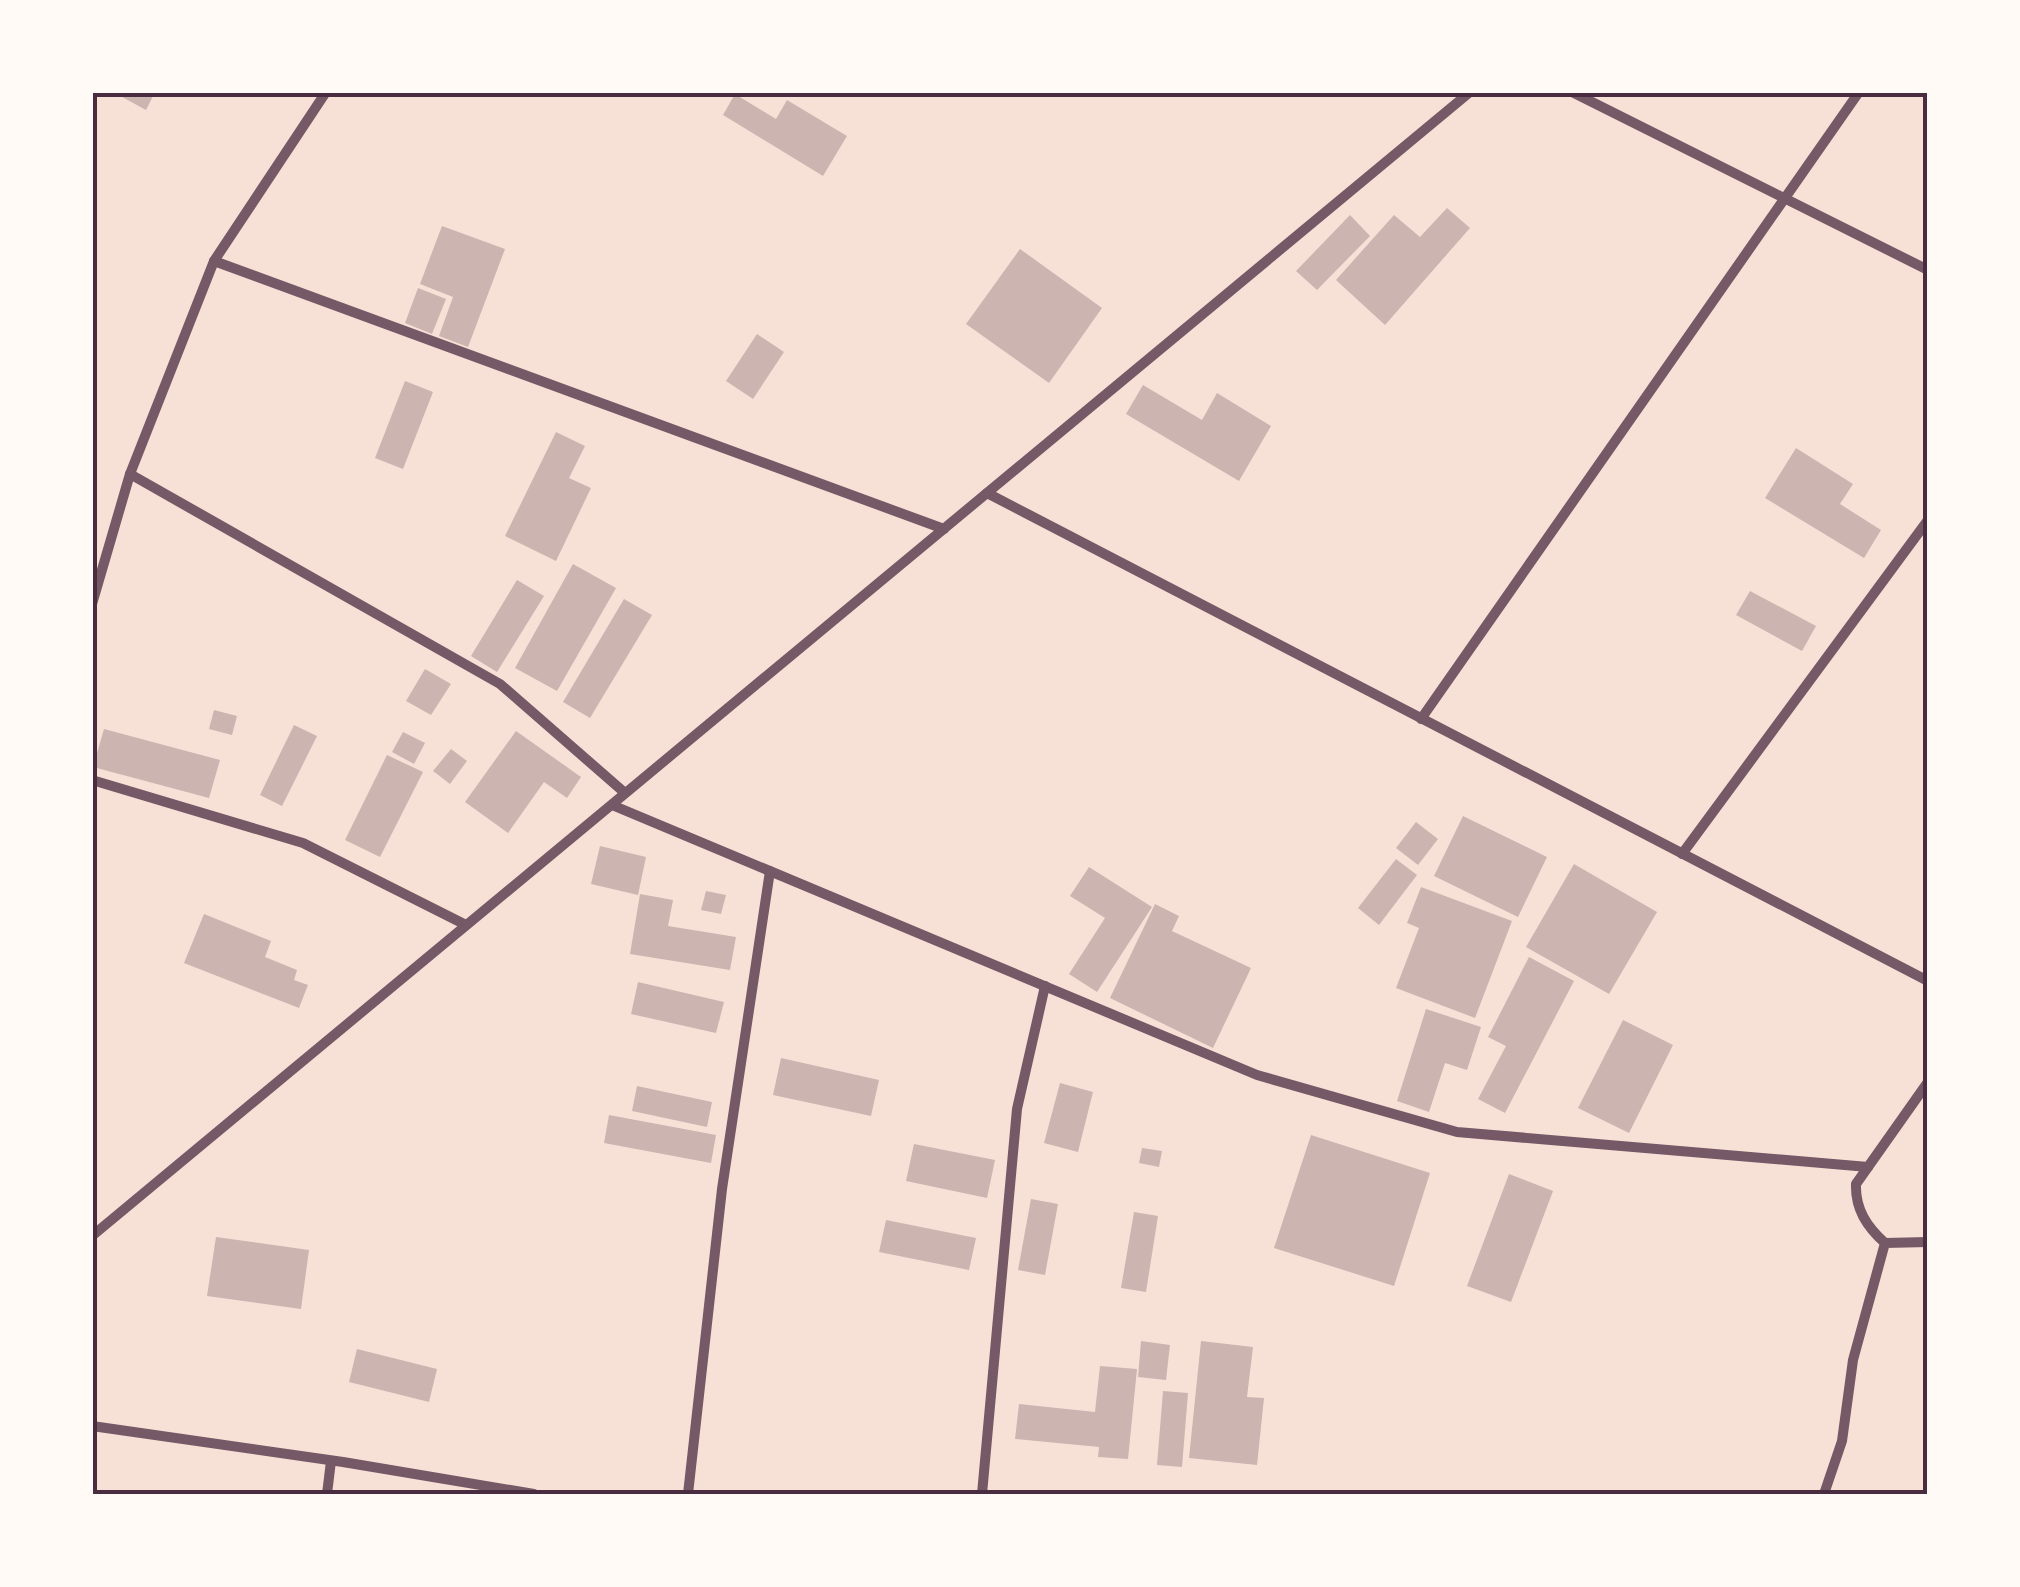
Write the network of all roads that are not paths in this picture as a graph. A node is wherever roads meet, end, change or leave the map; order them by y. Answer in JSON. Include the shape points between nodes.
{"nodes":[{"id":1,"x":326,"y":92,"type":"edge"},
{"id":2,"x":1470,"y":92,"type":"edge"},
{"id":3,"x":1572,"y":92,"type":"edge"},
{"id":4,"x":1859,"y":92,"type":"edge"},
{"id":5,"x":1785,"y":198,"type":"junction"},
{"id":6,"x":214,"y":261,"type":"junction"},
{"id":7,"x":1928,"y":270,"type":"edge"},
{"id":8,"x":130,"y":474,"type":"junction"},
{"id":9,"x":987,"y":493,"type":"junction"},
{"id":10,"x":1928,"y":520,"type":"edge"},
{"id":11,"x":944,"y":529,"type":"junction"},
{"id":12,"x":92,"y":604,"type":"edge"},
{"id":13,"x":1421,"y":718,"type":"junction"},
{"id":14,"x":92,"y":780,"type":"edge"},
{"id":15,"x":625,"y":794,"type":"junction"},
{"id":16,"x":612,"y":805,"type":"junction"},
{"id":17,"x":1682,"y":854,"type":"junction"},
{"id":18,"x":770,"y":871,"type":"junction"},
{"id":19,"x":466,"y":925,"type":"junction"},
{"id":20,"x":1928,"y":981,"type":"edge"},
{"id":21,"x":1045,"y":986,"type":"junction"},
{"id":22,"x":1928,"y":1082,"type":"edge"},
{"id":23,"x":1868,"y":1167,"type":"junction"},
{"id":24,"x":92,"y":1236,"type":"edge"},
{"id":25,"x":1928,"y":1242,"type":"edge"},
{"id":26,"x":1885,"y":1243,"type":"junction"},
{"id":27,"x":92,"y":1426,"type":"edge"},
{"id":28,"x":331,"y":1461,"type":"junction"},
{"id":29,"x":327,"y":1494,"type":"edge"},
{"id":30,"x":534,"y":1494,"type":"edge"},
{"id":31,"x":688,"y":1494,"type":"edge"},
{"id":32,"x":982,"y":1494,"type":"edge"},
{"id":33,"x":1824,"y":1494,"type":"edge"}],
"edges":[{"from":1,"to":6,"type":"street"},
{"from":2,"to":9,"type":"street"},
{"from":3,"to":5,"type":"street"},
{"from":4,"to":5,"type":"street"},
{"from":5,"to":7,"type":"street"},
{"from":5,"to":13,"type":"street"},
{"from":6,"to":8,"type":"street"},
{"from":6,"to":11,"type":"street"},
{"from":8,"to":12,"type":"street"},
{"from":8,"to":15,"type":"street","via":[[500,684]]},
{"from":9,"to":11,"type":"street"},
{"from":9,"to":13,"type":"street"},
{"from":10,"to":17,"type":"street"},
{"from":11,"to":15,"type":"street"},
{"from":13,"to":17,"type":"street"},
{"from":14,"to":19,"type":"street","via":[[303,843]]},
{"from":15,"to":16,"type":"street"},
{"from":16,"to":18,"type":"street"},
{"from":16,"to":19,"type":"street"},
{"from":17,"to":20,"type":"street"},
{"from":18,"to":21,"type":"street"},
{"from":18,"to":31,"type":"street","via":[[722,1189]]},
{"from":19,"to":24,"type":"street"},
{"from":21,"to":23,"type":"street","via":[[1257,1075],[1456,1132]]},
{"from":21,"to":32,"type":"street","via":[[1017,1109]]},
{"from":22,"to":23,"type":"street"},
{"from":23,"to":26,"type":"street","via":[[1856,1184],[1856,1198],[1870,1230]]},
{"from":25,"to":26,"type":"street"},
{"from":26,"to":33,"type":"street"},
{"from":27,"to":28,"type":"street"},
{"from":28,"to":29,"type":"street"},
{"from":28,"to":30,"type":"street"}]}
